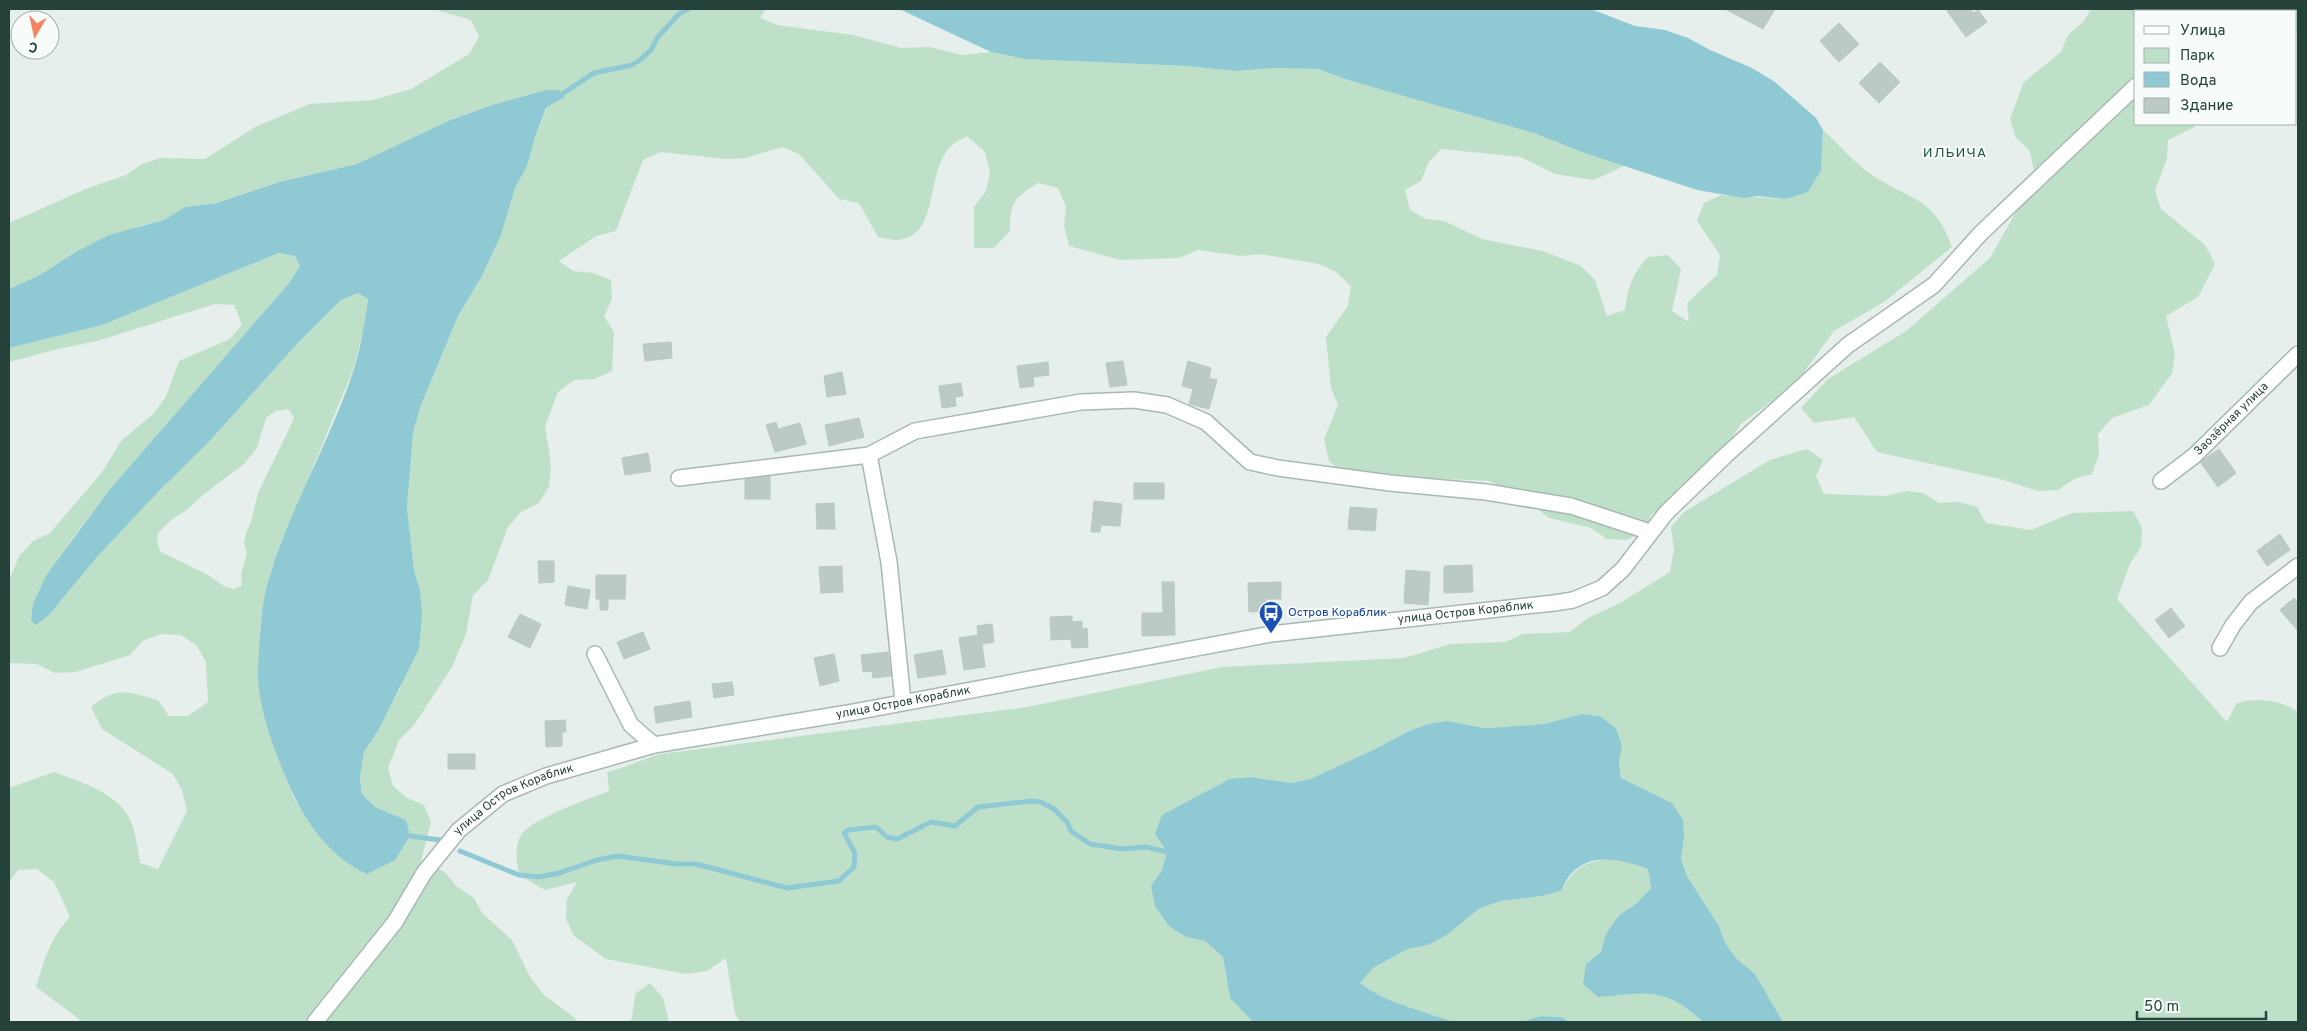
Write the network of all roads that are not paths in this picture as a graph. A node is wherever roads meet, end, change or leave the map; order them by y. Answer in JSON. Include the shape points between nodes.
{"nodes":[{"id":1,"x":2134,"y":88,"type":"edge"},
{"id":2,"x":2298,"y":354,"type":"edge"},
{"id":3,"x":869,"y":456,"type":"junction"},
{"id":4,"x":679,"y":478,"type":"dead end"},
{"id":5,"x":2161,"y":481,"type":"dead end"},
{"id":6,"x":1650,"y":532,"type":"junction"},
{"id":7,"x":2298,"y":566,"type":"edge"},
{"id":8,"x":2220,"y":648,"type":"dead end"},
{"id":9,"x":595,"y":654,"type":"dead end"},
{"id":10,"x":903,"y":702,"type":"junction"},
{"id":11,"x":654,"y":745,"type":"junction"},
{"id":12,"x":315,"y":1022,"type":"edge"}],
"edges":[{"from":1,"to":6,"type":"street","name":"улица Остров Кораблик","via":[[1981,233],[1934,285],[1848,345],[1726,455]]},
{"from":2,"to":5,"type":"street","name":"Заозёрная улица","via":[[2194,456]]},
{"from":3,"to":4,"type":"street"},
{"from":3,"to":6,"type":"street","via":[[915,430],[1081,402],[1134,400],[1167,405],[1206,422],[1250,462],[1571,506]]},
{"from":3,"to":10,"type":"street","via":[[889,562]]},
{"from":6,"to":10,"type":"street","name":"улица Остров Кораблик","via":[[1623,569],[1602,588],[1574,600],[1271,634]]},
{"from":7,"to":8,"type":"street","via":[[2251,602]]},
{"from":9,"to":11,"type":"street","via":[[631,725]]},
{"from":10,"to":11,"type":"street","name":"улица Остров Кораблик"},
{"from":11,"to":12,"type":"street","name":"улица Остров Кораблик","via":[[546,776],[503,794],[459,830],[424,873],[396,922]]}]}
